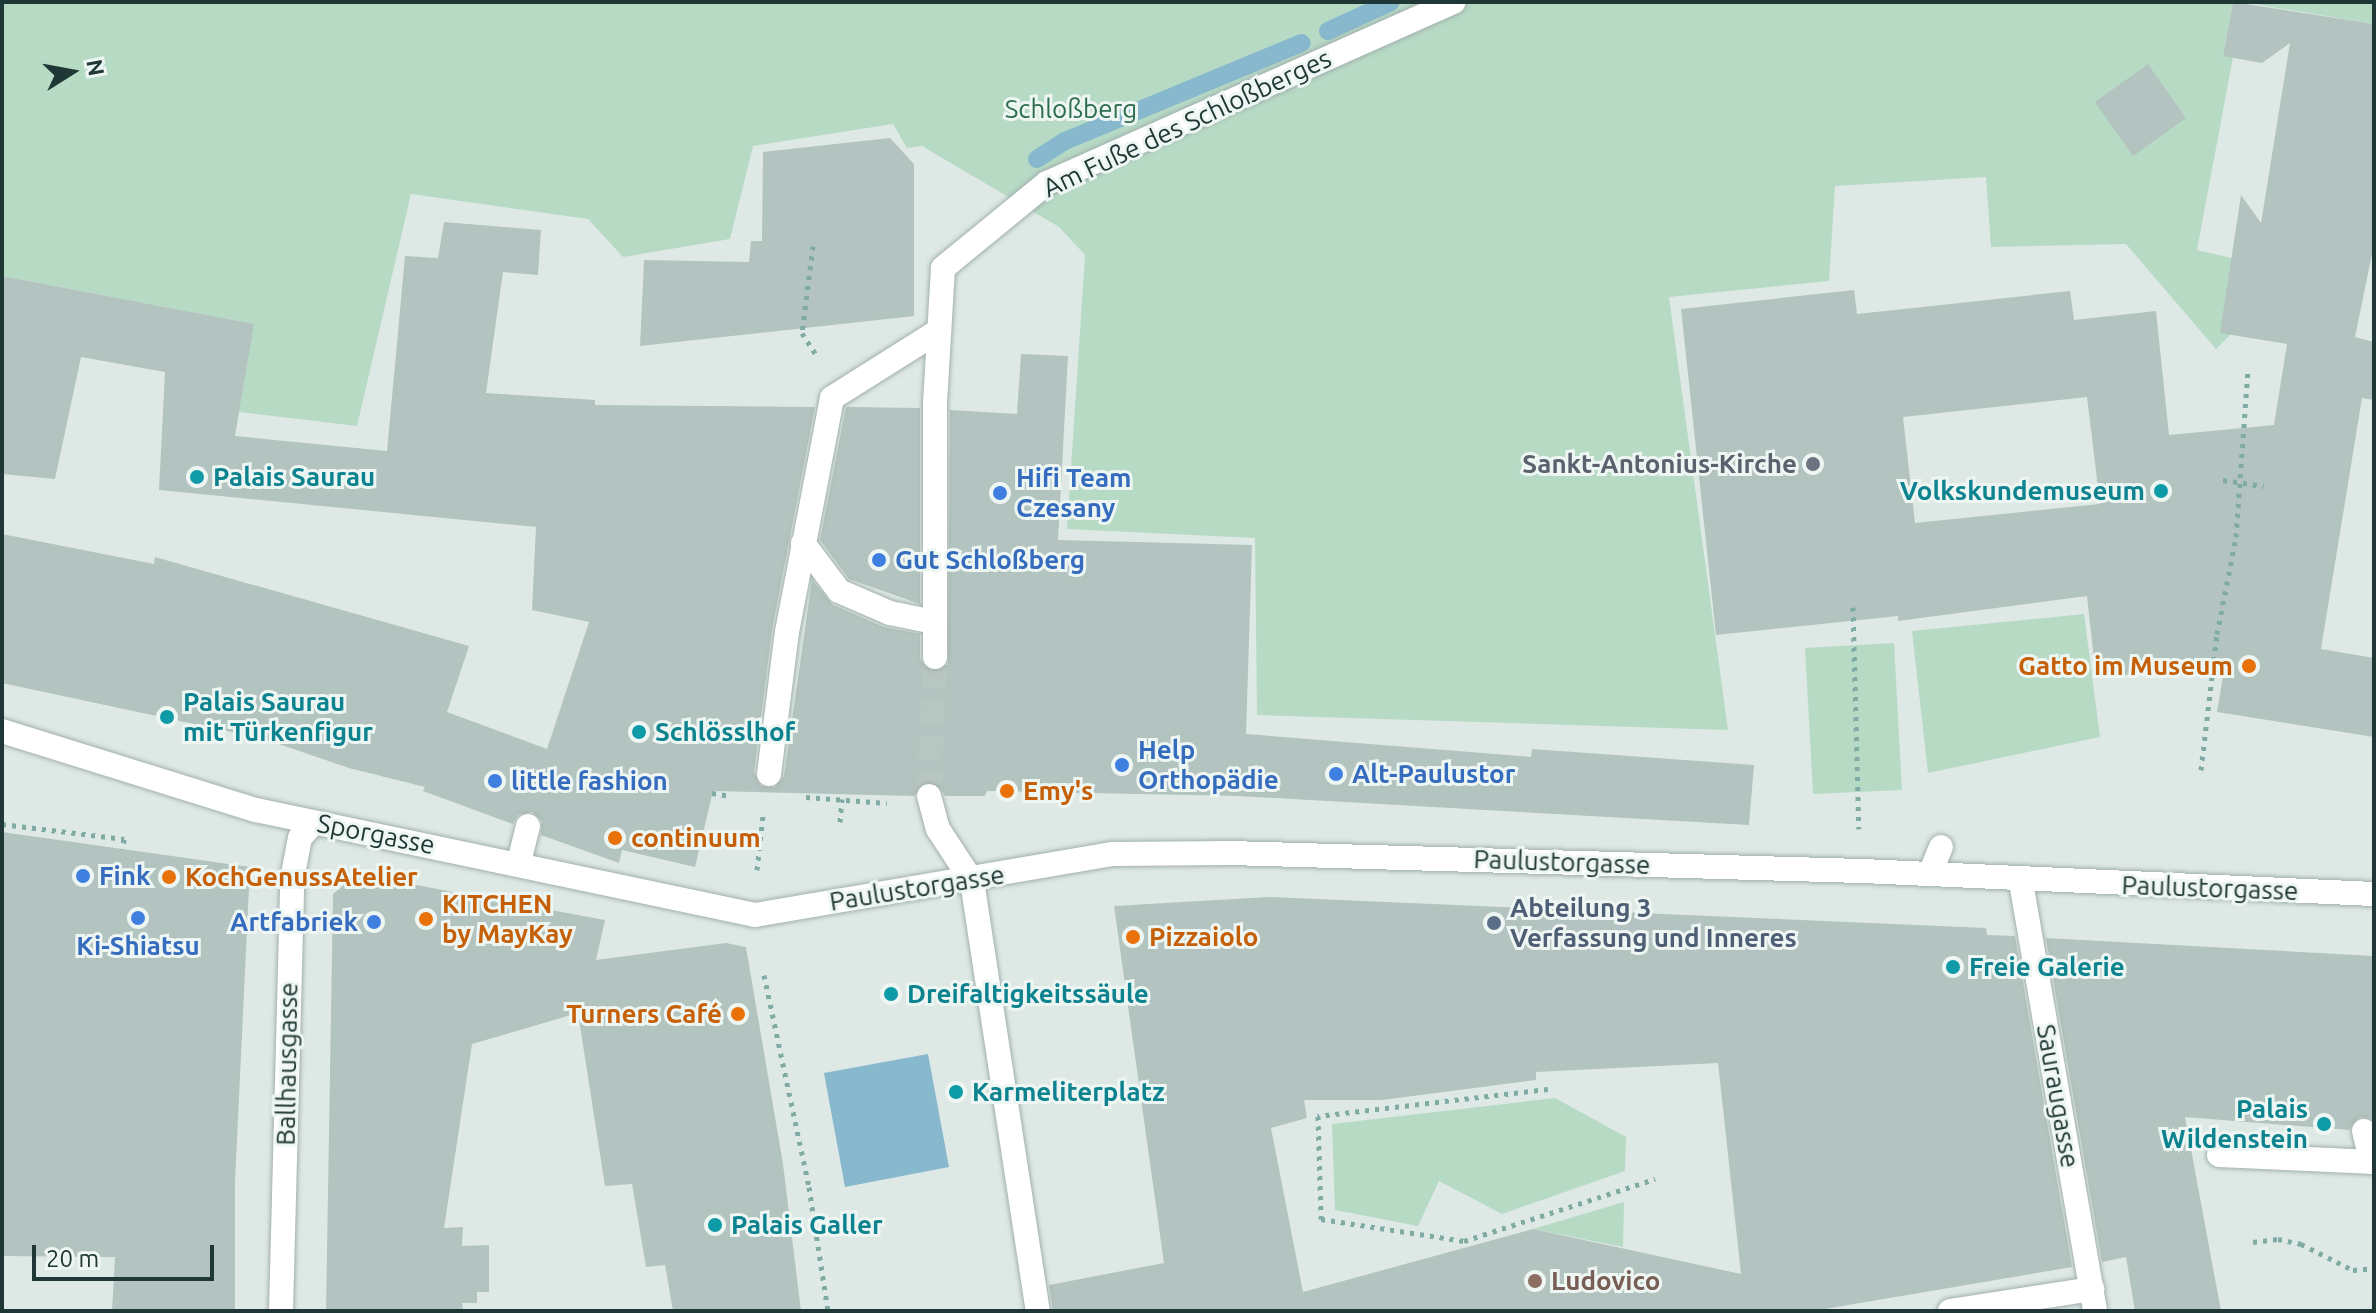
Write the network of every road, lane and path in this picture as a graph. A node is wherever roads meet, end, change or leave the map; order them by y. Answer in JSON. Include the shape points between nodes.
{"nodes":[{"id":1,"x":1453,"y":2,"type":"edge"},
{"id":2,"x":813,"y":246,"type":"dead end"},
{"id":3,"x":937,"y":332,"type":"junction"},
{"id":4,"x":2248,"y":369,"type":"dead end"},
{"id":5,"x":840,"y":390,"type":"junction"},
{"id":6,"x":2223,"y":480,"type":"dead end"},
{"id":7,"x":2264,"y":486,"type":"dead end"},
{"id":8,"x":803,"y":543,"type":"junction"},
{"id":9,"x":1853,"y":607,"type":"dead end"},
{"id":10,"x":934,"y":622,"type":"junction"},
{"id":11,"x":935,"y":657,"type":"tunnel mouth"},
{"id":12,"x":2,"y":731,"type":"edge"},
{"id":13,"x":2201,"y":770,"type":"dead end"},
{"id":14,"x":769,"y":774,"type":"dead end"},
{"id":15,"x":796,"y":796,"type":"dead end"},
{"id":16,"x":929,"y":796,"type":"tunnel mouth"},
{"id":17,"x":842,"y":799,"type":"junction"},
{"id":18,"x":898,"y":804,"type":"dead end"},
{"id":19,"x":314,"y":822,"type":"junction"},
{"id":20,"x":840,"y":822,"type":"dead end"},
{"id":21,"x":2,"y":824,"type":"edge"},
{"id":22,"x":528,"y":826,"type":"dead end"},
{"id":23,"x":1859,"y":842,"type":"dead end"},
{"id":24,"x":1941,"y":847,"type":"dead end"},
{"id":25,"x":123,"y":849,"type":"dead end"},
{"id":26,"x":519,"y":862,"type":"junction"},
{"id":27,"x":1930,"y":874,"type":"junction"},
{"id":28,"x":972,"y":881,"type":"junction"},
{"id":29,"x":2021,"y":882,"type":"junction"},
{"id":30,"x":2374,"y":894,"type":"edge"},
{"id":31,"x":755,"y":915,"type":"joint"},
{"id":32,"x":764,"y":975,"type":"dead end"},
{"id":33,"x":1548,"y":1089,"type":"dead end"},
{"id":34,"x":2364,"y":1131,"type":"dead end"},
{"id":35,"x":2219,"y":1155,"type":"dead end"},
{"id":36,"x":2373,"y":1162,"type":"edge"},
{"id":37,"x":1655,"y":1179,"type":"dead end"},
{"id":38,"x":2253,"y":1242,"type":"dead end"},
{"id":39,"x":2374,"y":1268,"type":"edge"},
{"id":40,"x":2093,"y":1300,"type":"edge"},
{"id":41,"x":281,"y":1311,"type":"edge"},
{"id":42,"x":828,"y":1311,"type":"edge"},
{"id":43,"x":1038,"y":1311,"type":"edge"},
{"id":44,"x":1950,"y":1311,"type":"edge"}],
"edges":[{"from":1,"to":3,"type":"street","name":"Am Fuße des Schloßberges","via":[[1047,183],[943,268]]},
{"from":2,"to":5,"type":"path","via":[[802,333]]},
{"from":3,"to":5,"type":"street"},
{"from":3,"to":10,"type":"street","name":"Am Fuße des Schloßberges"},
{"from":4,"to":13,"type":"path","via":[[2236,537],[2217,634]]},
{"from":5,"to":8,"type":"street","via":[[828,410]]},
{"from":6,"to":7,"type":"path","bridge":true},
{"from":8,"to":10,"type":"street","via":[[839,591],[890,613]]},
{"from":8,"to":14,"type":"street"},
{"from":9,"to":23,"type":"path"},
{"from":10,"to":11,"type":"street","name":"Am Fuße des Schloßberges"},
{"from":12,"to":19,"type":"street","name":"Sporgasse","via":[[256,810]]},
{"from":15,"to":17,"type":"path"},
{"from":16,"to":28,"type":"street","via":[[938,829]]},
{"from":17,"to":18,"type":"path"},
{"from":17,"to":20,"type":"path"},
{"from":19,"to":26,"type":"street","name":"Sporgasse"},
{"from":19,"to":41,"type":"street","name":"Ballhausgasse","via":[[300,838],[292,879]]},
{"from":21,"to":25,"type":"path","via":[[124,839]]},
{"from":22,"to":26,"type":"street"},
{"from":24,"to":27,"type":"street"},
{"from":26,"to":31,"type":"street","name":"Sporgasse"},
{"from":27,"to":28,"type":"street","name":"Paulustorgasse","via":[[1229,853],[1113,854]]},
{"from":27,"to":29,"type":"street","name":"Paulustorgasse"},
{"from":28,"to":31,"type":"street","name":"Paulustorgasse"},
{"from":28,"to":43,"type":"street"},
{"from":29,"to":30,"type":"street","name":"Paulustorgasse"},
{"from":29,"to":40,"type":"street","name":"Sauraugasse"},
{"from":32,"to":42,"type":"path","via":[[809,1187]]},
{"from":33,"to":37,"type":"path","via":[[1318,1116],[1321,1219],[1464,1241]]},
{"from":34,"to":36,"type":"street"},
{"from":35,"to":36,"type":"street"},
{"from":38,"to":39,"type":"path","via":[[2278,1239],[2301,1244],[2353,1270]]},
{"from":40,"to":44,"type":"street"}]}
